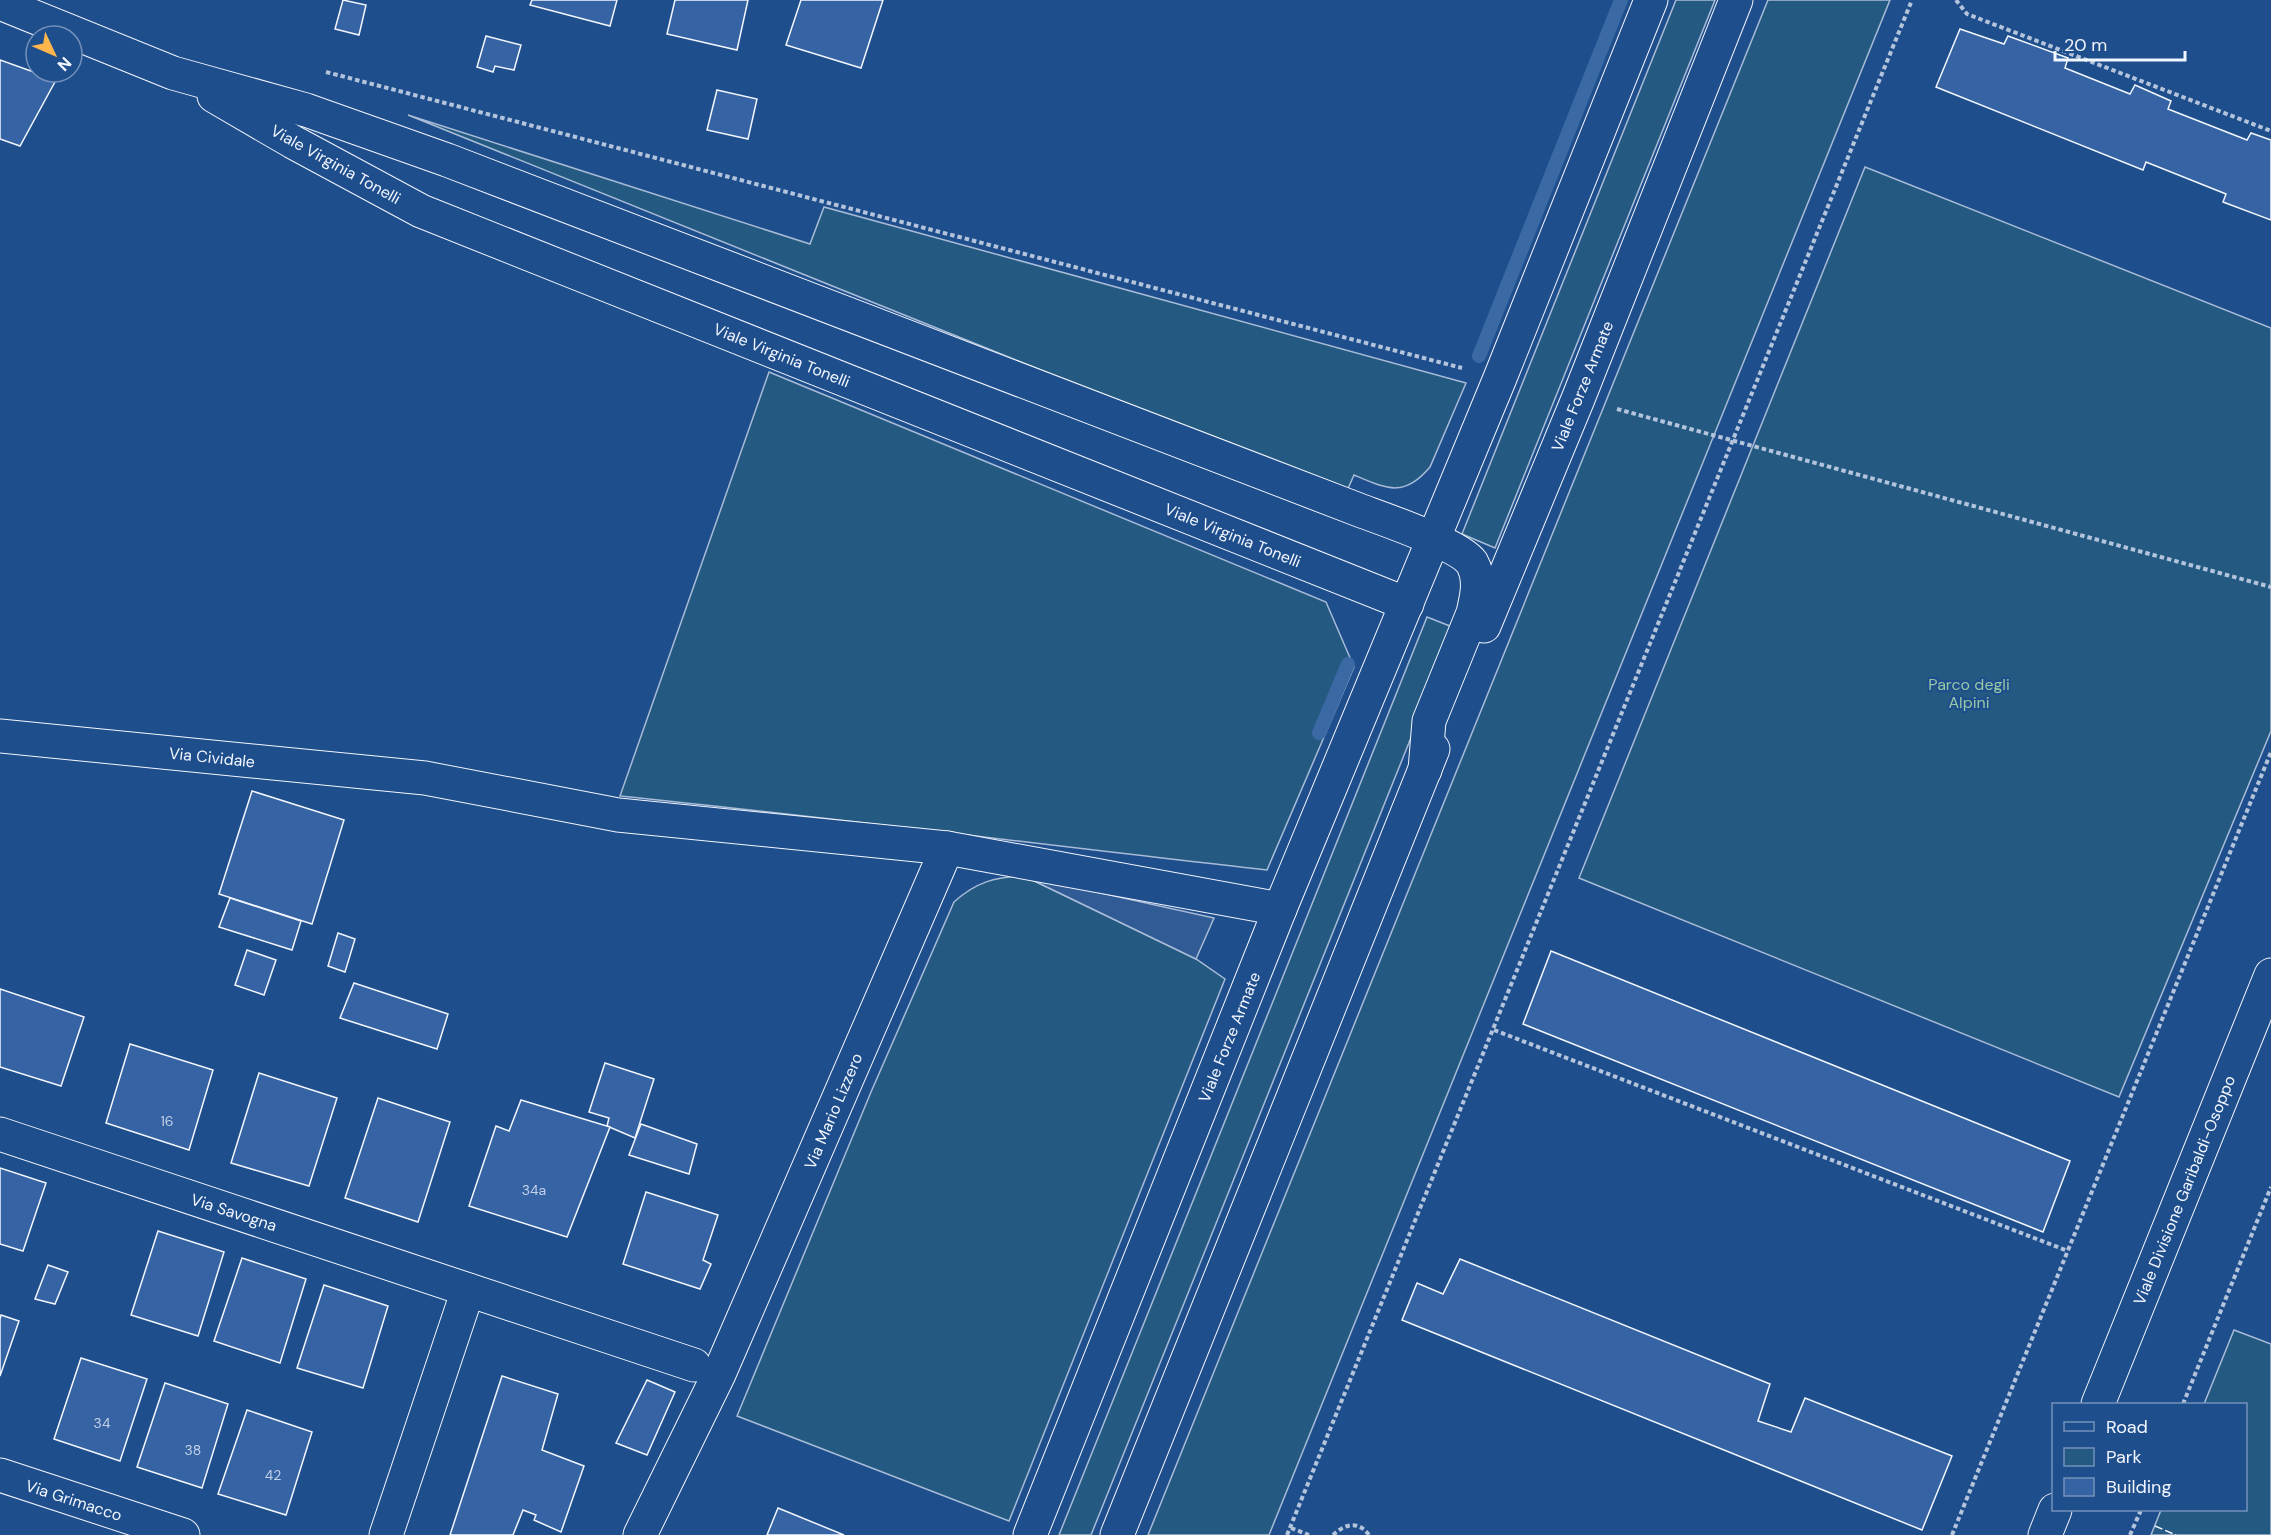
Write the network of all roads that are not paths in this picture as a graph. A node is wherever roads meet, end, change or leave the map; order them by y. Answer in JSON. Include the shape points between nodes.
{"nodes":[{"id":1,"x":1651,"y":0,"type":"edge"},
{"id":2,"x":1736,"y":0,"type":"edge"},
{"id":3,"x":0,"y":3,"type":"edge"},
{"id":4,"x":173,"y":73,"type":"junction"},
{"id":5,"x":1433,"y":540,"type":"junction"},
{"id":6,"x":1407,"y":604,"type":"junction"},
{"id":7,"x":0,"y":736,"type":"edge"},
{"id":8,"x":1425,"y":770,"type":"junction"},
{"id":9,"x":947,"y":848,"type":"junction"},
{"id":10,"x":1280,"y":909,"type":"junction"},
{"id":11,"x":2271,"y":975,"type":"edge"},
{"id":12,"x":0,"y":1134,"type":"edge"},
{"id":13,"x":468,"y":1290,"type":"junction"},
{"id":14,"x":706,"y":1369,"type":"junction"},
{"id":15,"x":2098,"y":1403,"type":"edge"},
{"id":16,"x":0,"y":1475,"type":"edge"},
{"id":17,"x":2054,"y":1511,"type":"edge"},
{"id":18,"x":183,"y":1535,"type":"edge"},
{"id":19,"x":386,"y":1535,"type":"edge"},
{"id":20,"x":640,"y":1535,"type":"edge"},
{"id":21,"x":658,"y":1535,"type":"edge"},
{"id":22,"x":1030,"y":1535,"type":"edge"},
{"id":23,"x":1117,"y":1535,"type":"edge"},
{"id":24,"x":2045,"y":1535,"type":"edge"}],
"edges":[{"from":1,"to":5,"type":"street","name":"Viale Forze Armate"},
{"from":2,"to":8,"type":"street","name":"Viale Forze Armate"},
{"from":3,"to":4,"type":"street","name":"Viale Virginia Tonelli"},
{"from":4,"to":5,"type":"street","name":"Viale Virginia Tonelli","via":[[306,110],[447,160]]},
{"from":4,"to":6,"type":"street","name":"Viale Virginia Tonelli","via":[[421,211]]},
{"from":5,"to":6,"type":"street","name":"Viale Forze Armate"},
{"from":5,"to":8,"type":"street","name":"Viale Forze Armate","via":[[1466,556],[1478,585],[1473,613],[1429,721]]},
{"from":6,"to":10,"type":"street","name":"Viale Forze Armate"},
{"from":7,"to":9,"type":"street","name":"Via Cividale","via":[[425,778],[618,815]]},
{"from":8,"to":23,"type":"street","name":"Viale Forze Armate"},
{"from":9,"to":10,"type":"street"},
{"from":9,"to":14,"type":"street","name":"Via Mario Lizzero"},
{"from":10,"to":22,"type":"street","name":"Viale Forze Armate"},
{"from":11,"to":15,"type":"street","name":"Viale Divisione Garibaldi-Osoppo"},
{"from":12,"to":13,"type":"street","name":"Via Savogna"},
{"from":13,"to":14,"type":"street","name":"Via Savogna"},
{"from":13,"to":19,"type":"street"},
{"from":14,"to":20,"type":"street","name":"Via Mario Lizzero"},
{"from":14,"to":21,"type":"street","name":"Via Mario Lizzero"},
{"from":16,"to":18,"type":"street","name":"Via Grimacco"},
{"from":17,"to":24,"type":"street"}]}
